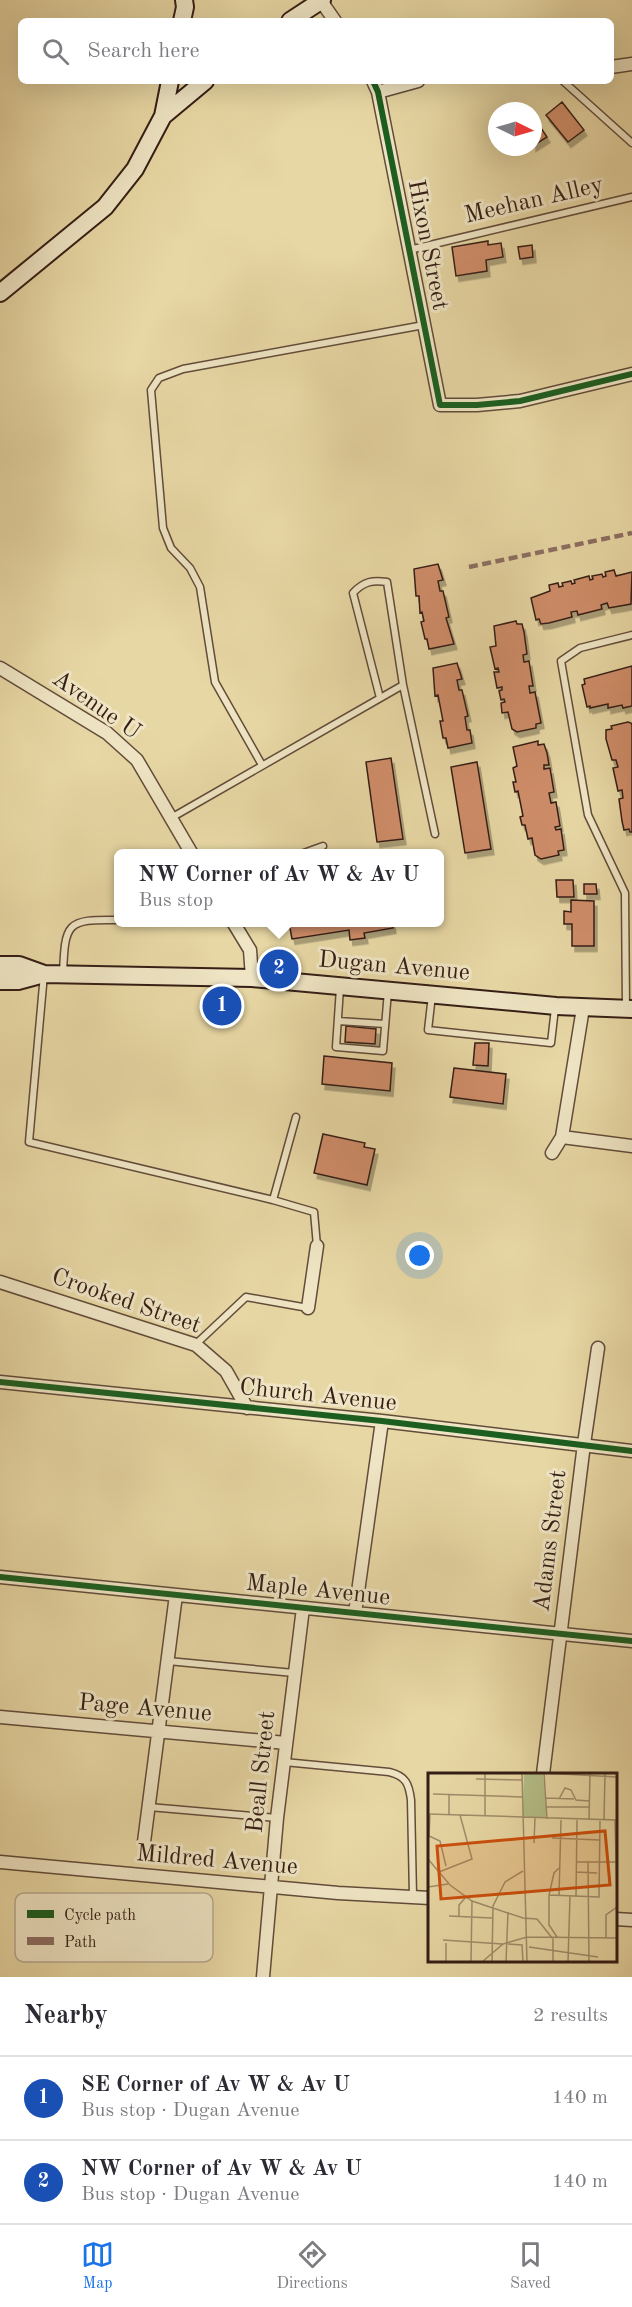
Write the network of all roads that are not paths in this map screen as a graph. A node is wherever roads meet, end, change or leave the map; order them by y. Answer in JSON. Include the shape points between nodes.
{"nodes":[{"id":1,"x":184,"y":0,"type":"edge"},
{"id":2,"x":322,"y":0,"type":"edge"},
{"id":3,"x":183,"y":18,"type":"edge"},
{"id":4,"x":295,"y":18,"type":"edge"},
{"id":5,"x":333,"y":18,"type":"edge"},
{"id":6,"x":632,"y":64,"type":"edge"},
{"id":7,"x":614,"y":67,"type":"edge"},
{"id":8,"x":169,"y":84,"type":"edge"},
{"id":9,"x":201,"y":84,"type":"edge"},
{"id":10,"x":397,"y":84,"type":"edge"},
{"id":11,"x":566,"y":84,"type":"edge"},
{"id":12,"x":376,"y":87,"type":"edge"},
{"id":13,"x":163,"y":116,"type":"junction"},
{"id":14,"x":632,"y":143,"type":"edge"},
{"id":15,"x":632,"y":197,"type":"edge"},
{"id":16,"x":409,"y":249,"type":"junction"},
{"id":17,"x":0,"y":293,"type":"edge"},
{"id":18,"x":424,"y":325,"type":"junction"},
{"id":19,"x":632,"y":374,"type":"edge"},
{"id":20,"x":632,"y":635,"type":"edge"},
{"id":21,"x":0,"y":668,"type":"edge"},
{"id":22,"x":404,"y":685,"type":"junction"},
{"id":23,"x":380,"y":698,"type":"junction"},
{"id":24,"x":262,"y":765,"type":"junction"},
{"id":25,"x":171,"y":818,"type":"junction"},
{"id":26,"x":435,"y":834,"type":"dead end"},
{"id":27,"x":323,"y":846,"type":"dead end"},
{"id":28,"x":189,"y":849,"type":"edge"},
{"id":29,"x":315,"y":849,"type":"edge"},
{"id":30,"x":114,"y":920,"type":"edge"},
{"id":31,"x":236,"y":927,"type":"edge"},
{"id":32,"x":0,"y":965,"type":"edge"},
{"id":33,"x":44,"y":974,"type":"junction"},
{"id":34,"x":63,"y":974,"type":"junction"},
{"id":35,"x":252,"y":978,"type":"junction"},
{"id":36,"x":0,"y":981,"type":"edge"},
{"id":37,"x":340,"y":987,"type":"junction"},
{"id":38,"x":388,"y":990,"type":"junction"},
{"id":39,"x":432,"y":994,"type":"junction"},
{"id":40,"x":556,"y":1006,"type":"junction"},
{"id":41,"x":583,"y":1008,"type":"junction"},
{"id":42,"x":629,"y":1009,"type":"edge"},
{"id":43,"x":338,"y":1021,"type":"junction"},
{"id":44,"x":385,"y":1024,"type":"junction"},
{"id":45,"x":296,"y":1117,"type":"dead end"},
{"id":46,"x":561,"y":1137,"type":"junction"},
{"id":47,"x":632,"y":1146,"type":"edge"},
{"id":48,"x":552,"y":1153,"type":"dead end"},
{"id":49,"x":273,"y":1200,"type":"junction"},
{"id":50,"x":317,"y":1246,"type":"joint"},
{"id":51,"x":0,"y":1282,"type":"edge"},
{"id":52,"x":308,"y":1308,"type":"joint"},
{"id":53,"x":196,"y":1344,"type":"junction"},
{"id":54,"x":598,"y":1348,"type":"dead end"},
{"id":55,"x":0,"y":1382,"type":"edge"},
{"id":56,"x":247,"y":1408,"type":"junction"},
{"id":57,"x":382,"y":1420,"type":"junction"},
{"id":58,"x":584,"y":1444,"type":"junction"},
{"id":59,"x":632,"y":1451,"type":"edge"},
{"id":60,"x":0,"y":1577,"type":"edge"},
{"id":61,"x":176,"y":1595,"type":"junction"},
{"id":62,"x":303,"y":1608,"type":"junction"},
{"id":63,"x":355,"y":1613,"type":"junction"},
{"id":64,"x":560,"y":1634,"type":"junction"},
{"id":65,"x":632,"y":1641,"type":"edge"},
{"id":66,"x":168,"y":1661,"type":"junction"},
{"id":67,"x":294,"y":1673,"type":"junction"},
{"id":68,"x":0,"y":1717,"type":"edge"},
{"id":69,"x":158,"y":1731,"type":"junction"},
{"id":70,"x":286,"y":1743,"type":"junction"},
{"id":71,"x":284,"y":1762,"type":"junction"},
{"id":72,"x":543,"y":1773,"type":"edge"},
{"id":73,"x":148,"y":1807,"type":"junction"},
{"id":74,"x":277,"y":1818,"type":"junction"},
{"id":75,"x":144,"y":1842,"type":"dead end"},
{"id":76,"x":0,"y":1862,"type":"edge"},
{"id":77,"x":270,"y":1887,"type":"junction"},
{"id":78,"x":413,"y":1897,"type":"junction"},
{"id":79,"x":428,"y":1898,"type":"edge"},
{"id":80,"x":617,"y":1919,"type":"edge"},
{"id":81,"x":632,"y":1920,"type":"edge"},
{"id":82,"x":263,"y":1977,"type":"edge"}],
"edges":[{"from":1,"to":3,"type":"main road"},
{"from":2,"to":4,"type":"main road"},
{"from":2,"to":5,"type":"street"},
{"from":6,"to":7,"type":"street"},
{"from":8,"to":13,"type":"main road"},
{"from":9,"to":13,"type":"main road"},
{"from":10,"to":12,"type":"street"},
{"from":11,"to":14,"type":"lane"},
{"from":12,"to":16,"type":"street","name":"Hixon Street"},
{"from":13,"to":17,"type":"main road","via":[[135,169],[105,207]]},
{"from":15,"to":16,"type":"lane","name":"Meehan Alley"},
{"from":16,"to":18,"type":"street","name":"Hixon Street"},
{"from":18,"to":19,"type":"street","name":"Hixon Street","via":[[440,405],[520,401]]},
{"from":18,"to":24,"type":"lane","via":[[183,369],[159,378],[151,390],[163,528],[171,548],[190,568],[200,587],[215,682]]},
{"from":20,"to":42,"type":"lane","via":[[580,648],[561,661],[588,815],[625,893]]},
{"from":21,"to":25,"type":"street","name":"Avenue U","via":[[106,733],[137,760]]},
{"from":22,"to":23,"type":"lane"},
{"from":22,"to":23,"type":"lane","via":[[387,582],[373,580],[353,593]]},
{"from":22,"to":26,"type":"lane"},
{"from":23,"to":24,"type":"lane"},
{"from":24,"to":25,"type":"lane"},
{"from":25,"to":28,"type":"street","name":"Avenue U"},
{"from":27,"to":29,"type":"lane"},
{"from":30,"to":34,"type":"lane","via":[[81,921],[71,927],[64,940]]},
{"from":31,"to":35,"type":"street","via":[[250,950]]},
{"from":32,"to":33,"type":"main road","name":"Dugan Avenue","via":[[19,965]]},
{"from":33,"to":34,"type":"main road","name":"Dugan Avenue"},
{"from":33,"to":36,"type":"main road","name":"Dugan Avenue"},
{"from":33,"to":49,"type":"lane","via":[[29,1142]]},
{"from":34,"to":35,"type":"main road","name":"Dugan Avenue"},
{"from":35,"to":37,"type":"main road","name":"Dugan Avenue"},
{"from":37,"to":38,"type":"main road","name":"Dugan Avenue"},
{"from":37,"to":43,"type":"lane"},
{"from":38,"to":39,"type":"main road","name":"Dugan Avenue"},
{"from":38,"to":44,"type":"lane"},
{"from":39,"to":40,"type":"main road","name":"Dugan Avenue"},
{"from":39,"to":40,"type":"lane","via":[[428,1030],[551,1043]]},
{"from":40,"to":41,"type":"main road","name":"Dugan Avenue"},
{"from":41,"to":42,"type":"main road","name":"Dugan Avenue"},
{"from":41,"to":46,"type":"street"},
{"from":43,"to":44,"type":"lane"},
{"from":43,"to":44,"type":"lane","via":[[336,1047],[383,1051]]},
{"from":45,"to":49,"type":"lane"},
{"from":46,"to":47,"type":"street"},
{"from":46,"to":48,"type":"street"},
{"from":49,"to":50,"type":"lane","via":[[314,1212]]},
{"from":50,"to":52,"type":"street"},
{"from":51,"to":53,"type":"street","name":"Crooked Street"},
{"from":52,"to":53,"type":"lane","via":[[246,1297]]},
{"from":53,"to":56,"type":"street","name":"Crooked Street","via":[[226,1371]]},
{"from":54,"to":58,"type":"street","name":"Adams Street"},
{"from":55,"to":56,"type":"street","name":"Church Avenue"},
{"from":56,"to":57,"type":"street","name":"Church Avenue"},
{"from":57,"to":58,"type":"street","name":"Church Avenue"},
{"from":57,"to":63,"type":"street"},
{"from":58,"to":59,"type":"street","name":"Church Avenue"},
{"from":58,"to":64,"type":"street","name":"Adams Street"},
{"from":60,"to":61,"type":"street","name":"Maple Avenue"},
{"from":61,"to":62,"type":"street","name":"Maple Avenue"},
{"from":61,"to":66,"type":"street"},
{"from":62,"to":63,"type":"street","name":"Maple Avenue"},
{"from":62,"to":67,"type":"street","name":"Beall Street"},
{"from":63,"to":64,"type":"street","name":"Maple Avenue"},
{"from":64,"to":65,"type":"street","name":"Maple Avenue"},
{"from":64,"to":72,"type":"street","name":"Adams Street"},
{"from":66,"to":67,"type":"lane"},
{"from":66,"to":69,"type":"street"},
{"from":67,"to":70,"type":"street","name":"Beall Street"},
{"from":68,"to":69,"type":"street","name":"Page Avenue"},
{"from":69,"to":70,"type":"street","name":"Page Avenue"},
{"from":69,"to":73,"type":"street"},
{"from":70,"to":71,"type":"street","name":"Beall Street"},
{"from":71,"to":74,"type":"street","name":"Beall Street"},
{"from":71,"to":78,"type":"lane","via":[[389,1772],[405,1779],[411,1800]]},
{"from":73,"to":74,"type":"lane"},
{"from":73,"to":75,"type":"street"},
{"from":74,"to":77,"type":"street","name":"Beall Street"},
{"from":76,"to":77,"type":"street","name":"Mildred Avenue"},
{"from":77,"to":78,"type":"street","name":"Mildred Avenue"},
{"from":77,"to":82,"type":"street","name":"Beall Street"},
{"from":78,"to":79,"type":"street","name":"Mildred Avenue"},
{"from":80,"to":81,"type":"street"}]}
